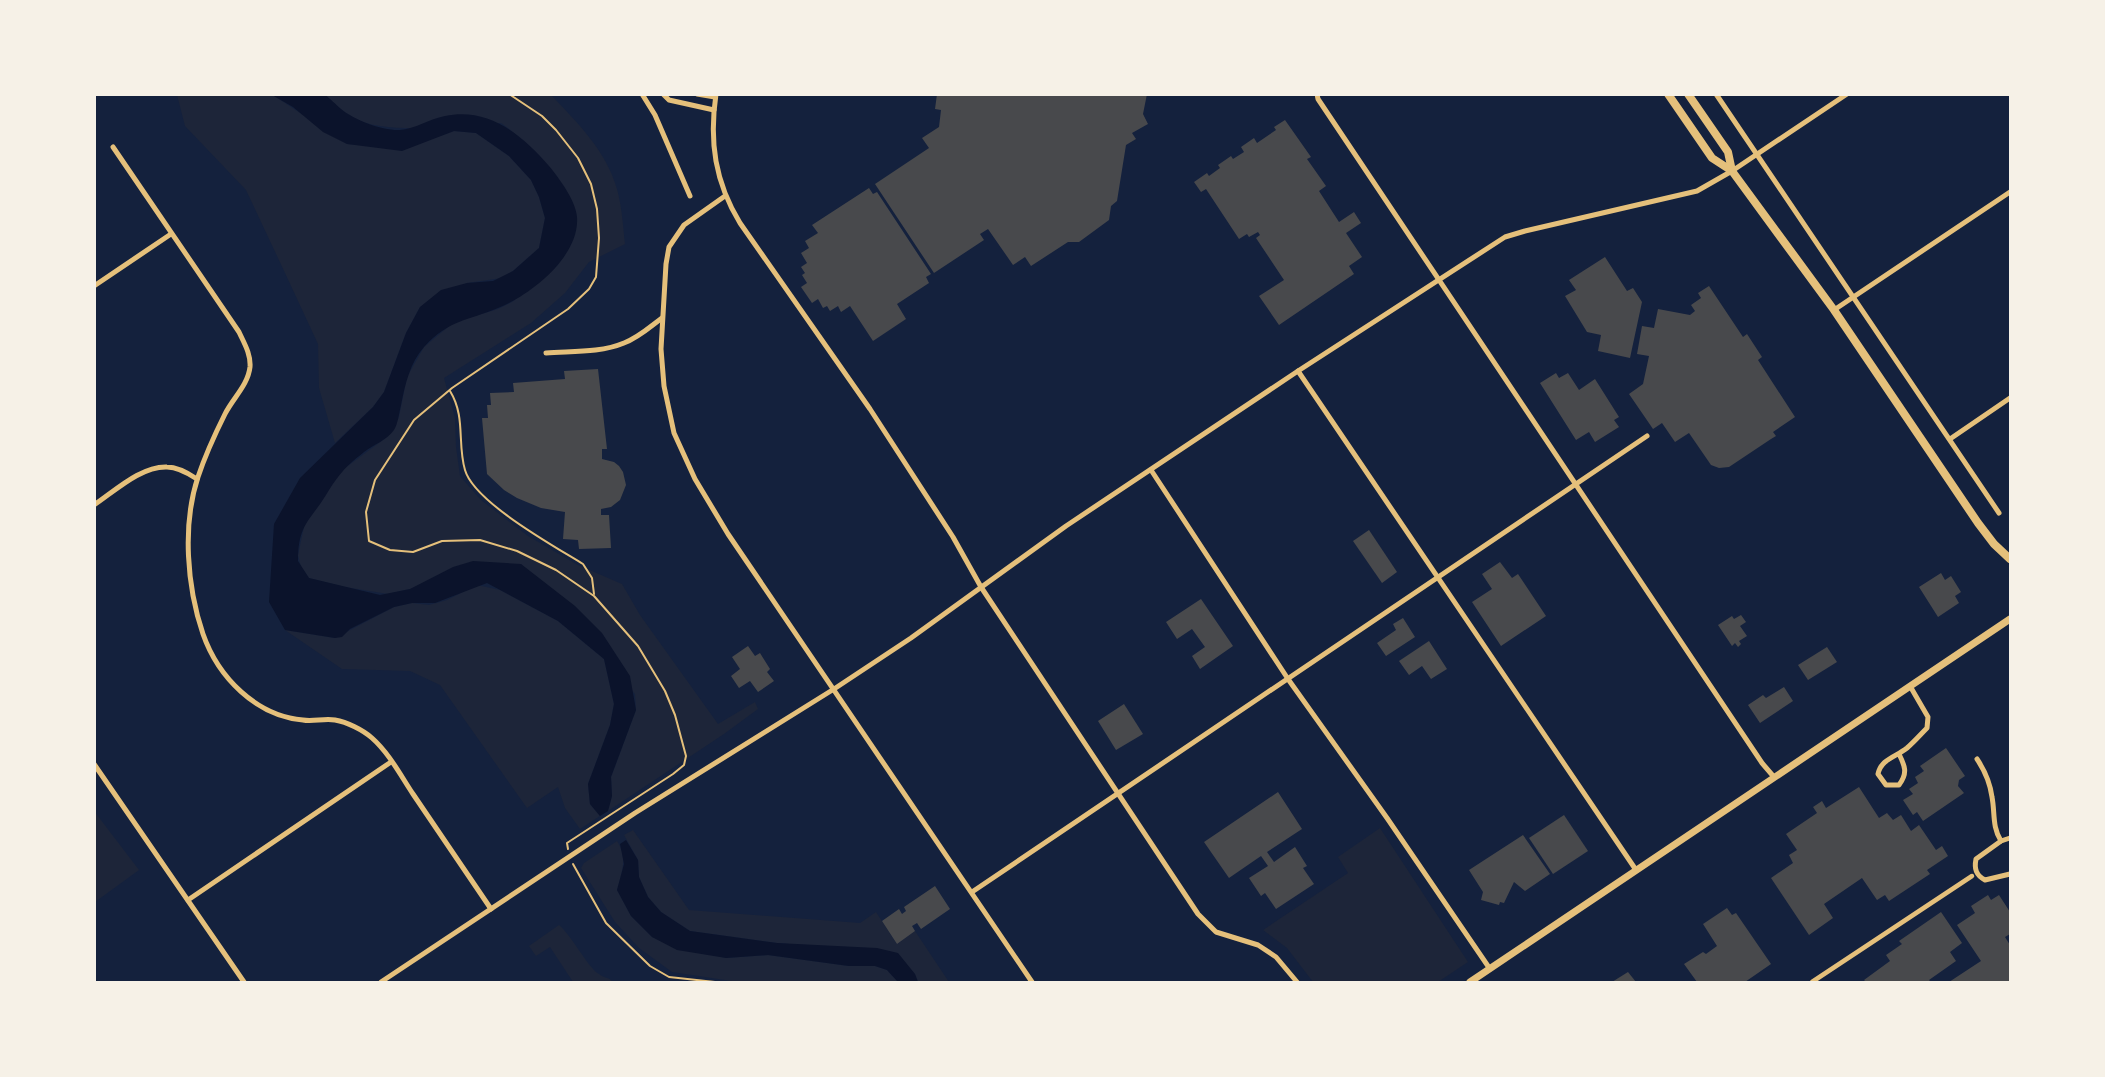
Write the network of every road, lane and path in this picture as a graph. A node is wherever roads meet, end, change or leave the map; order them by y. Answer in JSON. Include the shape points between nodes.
{"nodes":[{"id":1,"x":509,"y":94,"type":"edge"},
{"id":2,"x":642,"y":94,"type":"edge"},
{"id":3,"x":663,"y":94,"type":"edge"},
{"id":4,"x":698,"y":94,"type":"edge"},
{"id":5,"x":1317,"y":94,"type":"edge"},
{"id":6,"x":1668,"y":94,"type":"edge"},
{"id":7,"x":1688,"y":94,"type":"edge"},
{"id":8,"x":1716,"y":94,"type":"edge"},
{"id":9,"x":1846,"y":94,"type":"edge"},
{"id":10,"x":716,"y":96,"type":"edge"},
{"id":11,"x":714,"y":110,"type":"junction"},
{"id":12,"x":113,"y":148,"type":"dead end"},
{"id":13,"x":1757,"y":154,"type":"junction"},
{"id":14,"x":1732,"y":171,"type":"junction"},
{"id":15,"x":2011,"y":192,"type":"edge"},
{"id":16,"x":690,"y":196,"type":"dead end"},
{"id":17,"x":725,"y":196,"type":"junction"},
{"id":18,"x":172,"y":234,"type":"junction"},
{"id":19,"x":1438,"y":279,"type":"junction"},
{"id":20,"x":94,"y":286,"type":"edge"},
{"id":21,"x":1853,"y":297,"type":"junction"},
{"id":22,"x":1834,"y":310,"type":"junction"},
{"id":23,"x":662,"y":318,"type":"junction"},
{"id":24,"x":546,"y":353,"type":"dead end"},
{"id":25,"x":1298,"y":371,"type":"junction"},
{"id":26,"x":450,"y":390,"type":"junction"},
{"id":27,"x":2011,"y":398,"type":"edge"},
{"id":28,"x":1647,"y":436,"type":"dead end"},
{"id":29,"x":1950,"y":439,"type":"junction"},
{"id":30,"x":1151,"y":470,"type":"junction"},
{"id":31,"x":197,"y":479,"type":"junction"},
{"id":32,"x":1577,"y":485,"type":"junction"},
{"id":33,"x":94,"y":505,"type":"edge"},
{"id":34,"x":1999,"y":513,"type":"dead end"},
{"id":35,"x":2011,"y":559,"type":"edge"},
{"id":36,"x":1439,"y":578,"type":"junction"},
{"id":37,"x":981,"y":587,"type":"junction"},
{"id":38,"x":594,"y":596,"type":"junction"},
{"id":39,"x":2011,"y":619,"type":"edge"},
{"id":40,"x":1288,"y":679,"type":"junction"},
{"id":41,"x":1910,"y":687,"type":"junction"},
{"id":42,"x":834,"y":689,"type":"junction"},
{"id":43,"x":1899,"y":754,"type":"junction"},
{"id":44,"x":1977,"y":760,"type":"dead end"},
{"id":45,"x":391,"y":762,"type":"junction"},
{"id":46,"x":94,"y":764,"type":"edge"},
{"id":47,"x":1774,"y":777,"type":"junction"},
{"id":48,"x":1117,"y":795,"type":"junction"},
{"id":49,"x":2011,"y":838,"type":"edge"},
{"id":50,"x":2001,"y":841,"type":"junction"},
{"id":51,"x":570,"y":856,"type":"junction"},
{"id":52,"x":1636,"y":870,"type":"junction"},
{"id":53,"x":2011,"y":874,"type":"edge"},
{"id":54,"x":1972,"y":876,"type":"dead end"},
{"id":55,"x":972,"y":892,"type":"junction"},
{"id":56,"x":188,"y":900,"type":"junction"},
{"id":57,"x":491,"y":909,"type":"junction"},
{"id":58,"x":1490,"y":969,"type":"junction"},
{"id":59,"x":244,"y":982,"type":"edge"},
{"id":60,"x":381,"y":982,"type":"edge"},
{"id":61,"x":715,"y":982,"type":"edge"},
{"id":62,"x":1032,"y":982,"type":"edge"},
{"id":63,"x":1297,"y":982,"type":"edge"},
{"id":64,"x":1470,"y":982,"type":"edge"},
{"id":65,"x":1812,"y":982,"type":"edge"}],
"edges":[{"from":1,"to":26,"type":"path","via":[[556,130],[591,184],[598,219],[596,277],[568,309]]},
{"from":2,"to":16,"type":"street"},
{"from":3,"to":11,"type":"street","via":[[669,100]]},
{"from":4,"to":10,"type":"street"},
{"from":5,"to":19,"type":"street"},
{"from":6,"to":14,"type":"main road","via":[[1712,158]]},
{"from":7,"to":14,"type":"main road","via":[[1728,152]]},
{"from":8,"to":13,"type":"street"},
{"from":9,"to":13,"type":"street"},
{"from":10,"to":11,"type":"street"},
{"from":11,"to":17,"type":"street","via":[[714,161]]},
{"from":12,"to":18,"type":"street"},
{"from":13,"to":14,"type":"street"},
{"from":13,"to":21,"type":"street"},
{"from":14,"to":19,"type":"street","via":[[1697,191],[1505,237]]},
{"from":14,"to":22,"type":"main road"},
{"from":15,"to":21,"type":"street"},
{"from":17,"to":23,"type":"street","via":[[674,237],[666,264]]},
{"from":17,"to":37,"type":"street","via":[[870,409]]},
{"from":18,"to":20,"type":"street"},
{"from":18,"to":31,"type":"street","via":[[239,332],[250,368]]},
{"from":19,"to":25,"type":"street"},
{"from":19,"to":32,"type":"street"},
{"from":21,"to":22,"type":"street"},
{"from":21,"to":29,"type":"street"},
{"from":22,"to":35,"type":"main road","via":[[1978,523]]},
{"from":23,"to":24,"type":"street","via":[[615,346]]},
{"from":23,"to":42,"type":"street","via":[[663,386],[684,458],[728,534]]},
{"from":25,"to":30,"type":"street"},
{"from":25,"to":36,"type":"street"},
{"from":26,"to":38,"type":"path","via":[[460,415],[463,462],[471,484],[490,502],[583,564],[592,578]]},
{"from":26,"to":38,"type":"path","via":[[414,420],[375,480],[366,512],[369,541],[390,550],[413,552],[442,541],[480,540],[556,570]]},
{"from":27,"to":29,"type":"street"},
{"from":28,"to":32,"type":"street"},
{"from":29,"to":34,"type":"street"},
{"from":30,"to":37,"type":"street"},
{"from":30,"to":40,"type":"street"},
{"from":31,"to":33,"type":"street","via":[[166,467],[148,470]]},
{"from":31,"to":45,"type":"street","via":[[187,554],[204,636],[220,668],[241,693],[262,706],[302,720],[334,719],[354,726],[377,743]]},
{"from":32,"to":36,"type":"street"},
{"from":32,"to":47,"type":"street"},
{"from":36,"to":40,"type":"street"},
{"from":36,"to":52,"type":"street"},
{"from":37,"to":42,"type":"street"},
{"from":37,"to":48,"type":"street"},
{"from":38,"to":51,"type":"path","via":[[648,660],[676,715],[686,757],[673,774],[567,843]]},
{"from":39,"to":41,"type":"street"},
{"from":40,"to":48,"type":"street"},
{"from":40,"to":58,"type":"street"},
{"from":41,"to":43,"type":"street","via":[[1928,717],[1927,727]]},
{"from":41,"to":47,"type":"street"},
{"from":42,"to":51,"type":"street"},
{"from":42,"to":55,"type":"street"},
{"from":43,"to":43,"type":"street","via":[[1880,766],[1878,774],[1886,785],[1899,785],[1905,777]]},
{"from":44,"to":50,"type":"street","via":[[1987,774]]},
{"from":45,"to":56,"type":"street"},
{"from":45,"to":57,"type":"street"},
{"from":46,"to":56,"type":"street"},
{"from":47,"to":52,"type":"street"},
{"from":48,"to":55,"type":"street"},
{"from":48,"to":63,"type":"street","via":[[1198,914],[1216,932],[1258,945],[1276,957]]},
{"from":49,"to":50,"type":"street"},
{"from":50,"to":53,"type":"street","via":[[1976,859],[1976,872],[1985,880]]},
{"from":51,"to":57,"type":"street"},
{"from":51,"to":61,"type":"path","via":[[606,923],[636,954],[663,975]]},
{"from":52,"to":58,"type":"street"},
{"from":54,"to":65,"type":"street"},
{"from":55,"to":62,"type":"street"},
{"from":56,"to":59,"type":"street"},
{"from":57,"to":60,"type":"street"},
{"from":58,"to":64,"type":"street"}]}
